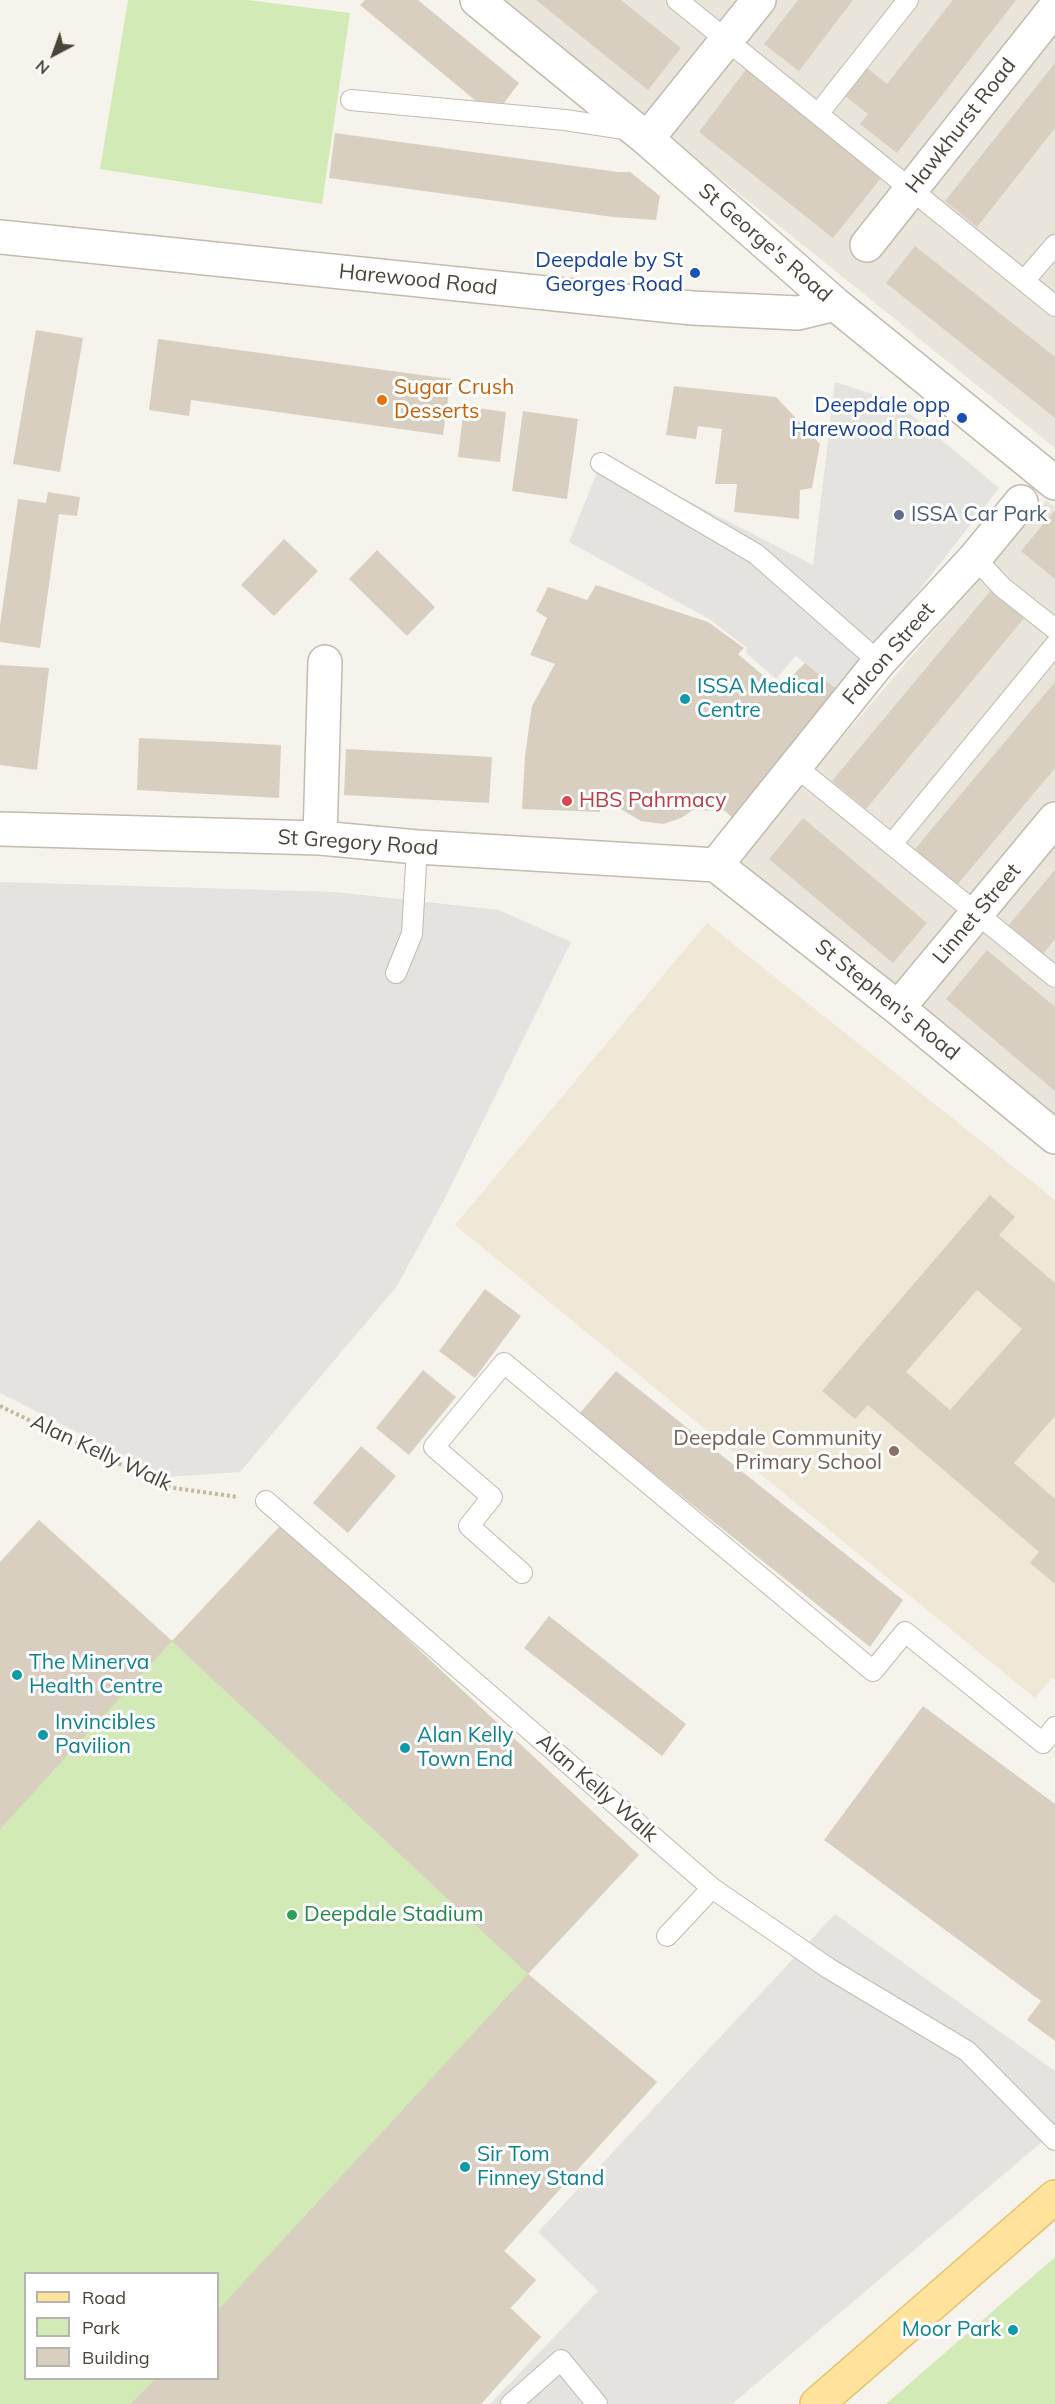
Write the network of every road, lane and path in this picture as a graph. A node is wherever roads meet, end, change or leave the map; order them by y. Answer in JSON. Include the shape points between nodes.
{"nodes":[{"id":1,"x":477,"y":0,"type":"edge"},
{"id":2,"x":677,"y":0,"type":"edge"},
{"id":3,"x":759,"y":0,"type":"edge"},
{"id":4,"x":908,"y":0,"type":"edge"},
{"id":5,"x":1055,"y":8,"type":"edge"},
{"id":6,"x":726,"y":40,"type":"junction"},
{"id":7,"x":351,"y":100,"type":"dead end"},
{"id":8,"x":818,"y":114,"type":"junction"},
{"id":9,"x":641,"y":135,"type":"junction"},
{"id":10,"x":911,"y":189,"type":"junction"},
{"id":11,"x":0,"y":237,"type":"edge"},
{"id":12,"x":867,"y":245,"type":"dead end"},
{"id":13,"x":1055,"y":245,"type":"edge"},
{"id":14,"x":1024,"y":281,"type":"junction"},
{"id":15,"x":835,"y":304,"type":"junction"},
{"id":16,"x":1055,"y":306,"type":"edge"},
{"id":17,"x":601,"y":463,"type":"dead end"},
{"id":18,"x":1055,"y":483,"type":"edge"},
{"id":19,"x":1021,"y":502,"type":"dead end"},
{"id":20,"x":975,"y":558,"type":"junction"},
{"id":21,"x":1055,"y":629,"type":"edge"},
{"id":22,"x":1055,"y":645,"type":"edge"},
{"id":23,"x":326,"y":662,"type":"dead end"},
{"id":24,"x":879,"y":662,"type":"junction"},
{"id":25,"x":795,"y":766,"type":"junction"},
{"id":26,"x":1055,"y":819,"type":"edge"},
{"id":27,"x":0,"y":829,"type":"edge"},
{"id":28,"x":320,"y":838,"type":"junction"},
{"id":29,"x":892,"y":844,"type":"junction"},
{"id":30,"x":417,"y":847,"type":"junction"},
{"id":31,"x":716,"y":865,"type":"junction"},
{"id":32,"x":977,"y":913,"type":"junction"},
{"id":33,"x":396,"y":973,"type":"dead end"},
{"id":34,"x":1055,"y":977,"type":"edge"},
{"id":35,"x":898,"y":1008,"type":"junction"},
{"id":36,"x":1055,"y":1137,"type":"edge"},
{"id":37,"x":0,"y":1406,"type":"edge"},
{"id":38,"x":266,"y":1501,"type":"joint"},
{"id":39,"x":522,"y":1573,"type":"dead end"},
{"id":40,"x":1055,"y":1727,"type":"edge"},
{"id":41,"x":712,"y":1888,"type":"junction"},
{"id":42,"x":667,"y":1936,"type":"dead end"},
{"id":43,"x":1055,"y":2140,"type":"edge"},
{"id":44,"x":1055,"y":2197,"type":"edge"},
{"id":45,"x":511,"y":2404,"type":"edge"},
{"id":46,"x":597,"y":2404,"type":"edge"},
{"id":47,"x":817,"y":2404,"type":"edge"}],
"edges":[{"from":1,"to":9,"type":"street","name":"St George's Road"},
{"from":2,"to":6,"type":"lane"},
{"from":3,"to":6,"type":"street"},
{"from":4,"to":8,"type":"lane"},
{"from":5,"to":10,"type":"street","name":"Hawkhurst Road"},
{"from":6,"to":8,"type":"lane"},
{"from":6,"to":9,"type":"street"},
{"from":7,"to":9,"type":"lane","via":[[565,120]]},
{"from":8,"to":10,"type":"lane"},
{"from":9,"to":15,"type":"street","name":"St George's Road"},
{"from":10,"to":12,"type":"street","name":"Hawkhurst Road"},
{"from":10,"to":14,"type":"lane"},
{"from":11,"to":15,"type":"street","name":"Harewood Road","via":[[692,308],[798,313]]},
{"from":13,"to":14,"type":"lane"},
{"from":14,"to":16,"type":"lane"},
{"from":15,"to":18,"type":"street","name":"St George's Road"},
{"from":17,"to":24,"type":"lane","via":[[756,554]]},
{"from":19,"to":20,"type":"street","name":"Falcon Street"},
{"from":20,"to":21,"type":"lane","via":[[1002,587]]},
{"from":20,"to":24,"type":"street","name":"Falcon Street"},
{"from":22,"to":29,"type":"lane"},
{"from":23,"to":28,"type":"street"},
{"from":24,"to":25,"type":"street","name":"Falcon Street"},
{"from":25,"to":29,"type":"lane"},
{"from":25,"to":31,"type":"street","name":"Falcon Street"},
{"from":26,"to":32,"type":"street","name":"Linnet Street"},
{"from":27,"to":28,"type":"street","name":"St Gregory Road"},
{"from":28,"to":30,"type":"street","name":"St Gregory Road"},
{"from":29,"to":32,"type":"lane"},
{"from":30,"to":31,"type":"street","name":"St Gregory Road"},
{"from":30,"to":33,"type":"lane","via":[[412,934]]},
{"from":31,"to":35,"type":"street","name":"St Stephen's Road"},
{"from":32,"to":34,"type":"lane"},
{"from":32,"to":35,"type":"street","name":"Linnet Street"},
{"from":35,"to":36,"type":"street","name":"St Stephen's Road"},
{"from":37,"to":38,"type":"path","name":"Alan Kelly Walk","via":[[167,1487]]},
{"from":38,"to":41,"type":"lane","name":"Alan Kelly Walk"},
{"from":39,"to":40,"type":"lane","via":[[469,1526],[492,1497],[434,1447],[504,1363],[873,1671],[905,1632],[1043,1743]]},
{"from":41,"to":42,"type":"lane"},
{"from":41,"to":43,"type":"lane","name":"Alan Kelly Walk","via":[[828,1968],[967,2051]]},
{"from":44,"to":47,"type":"main road"},
{"from":45,"to":46,"type":"lane","via":[[561,2360]]}]}
